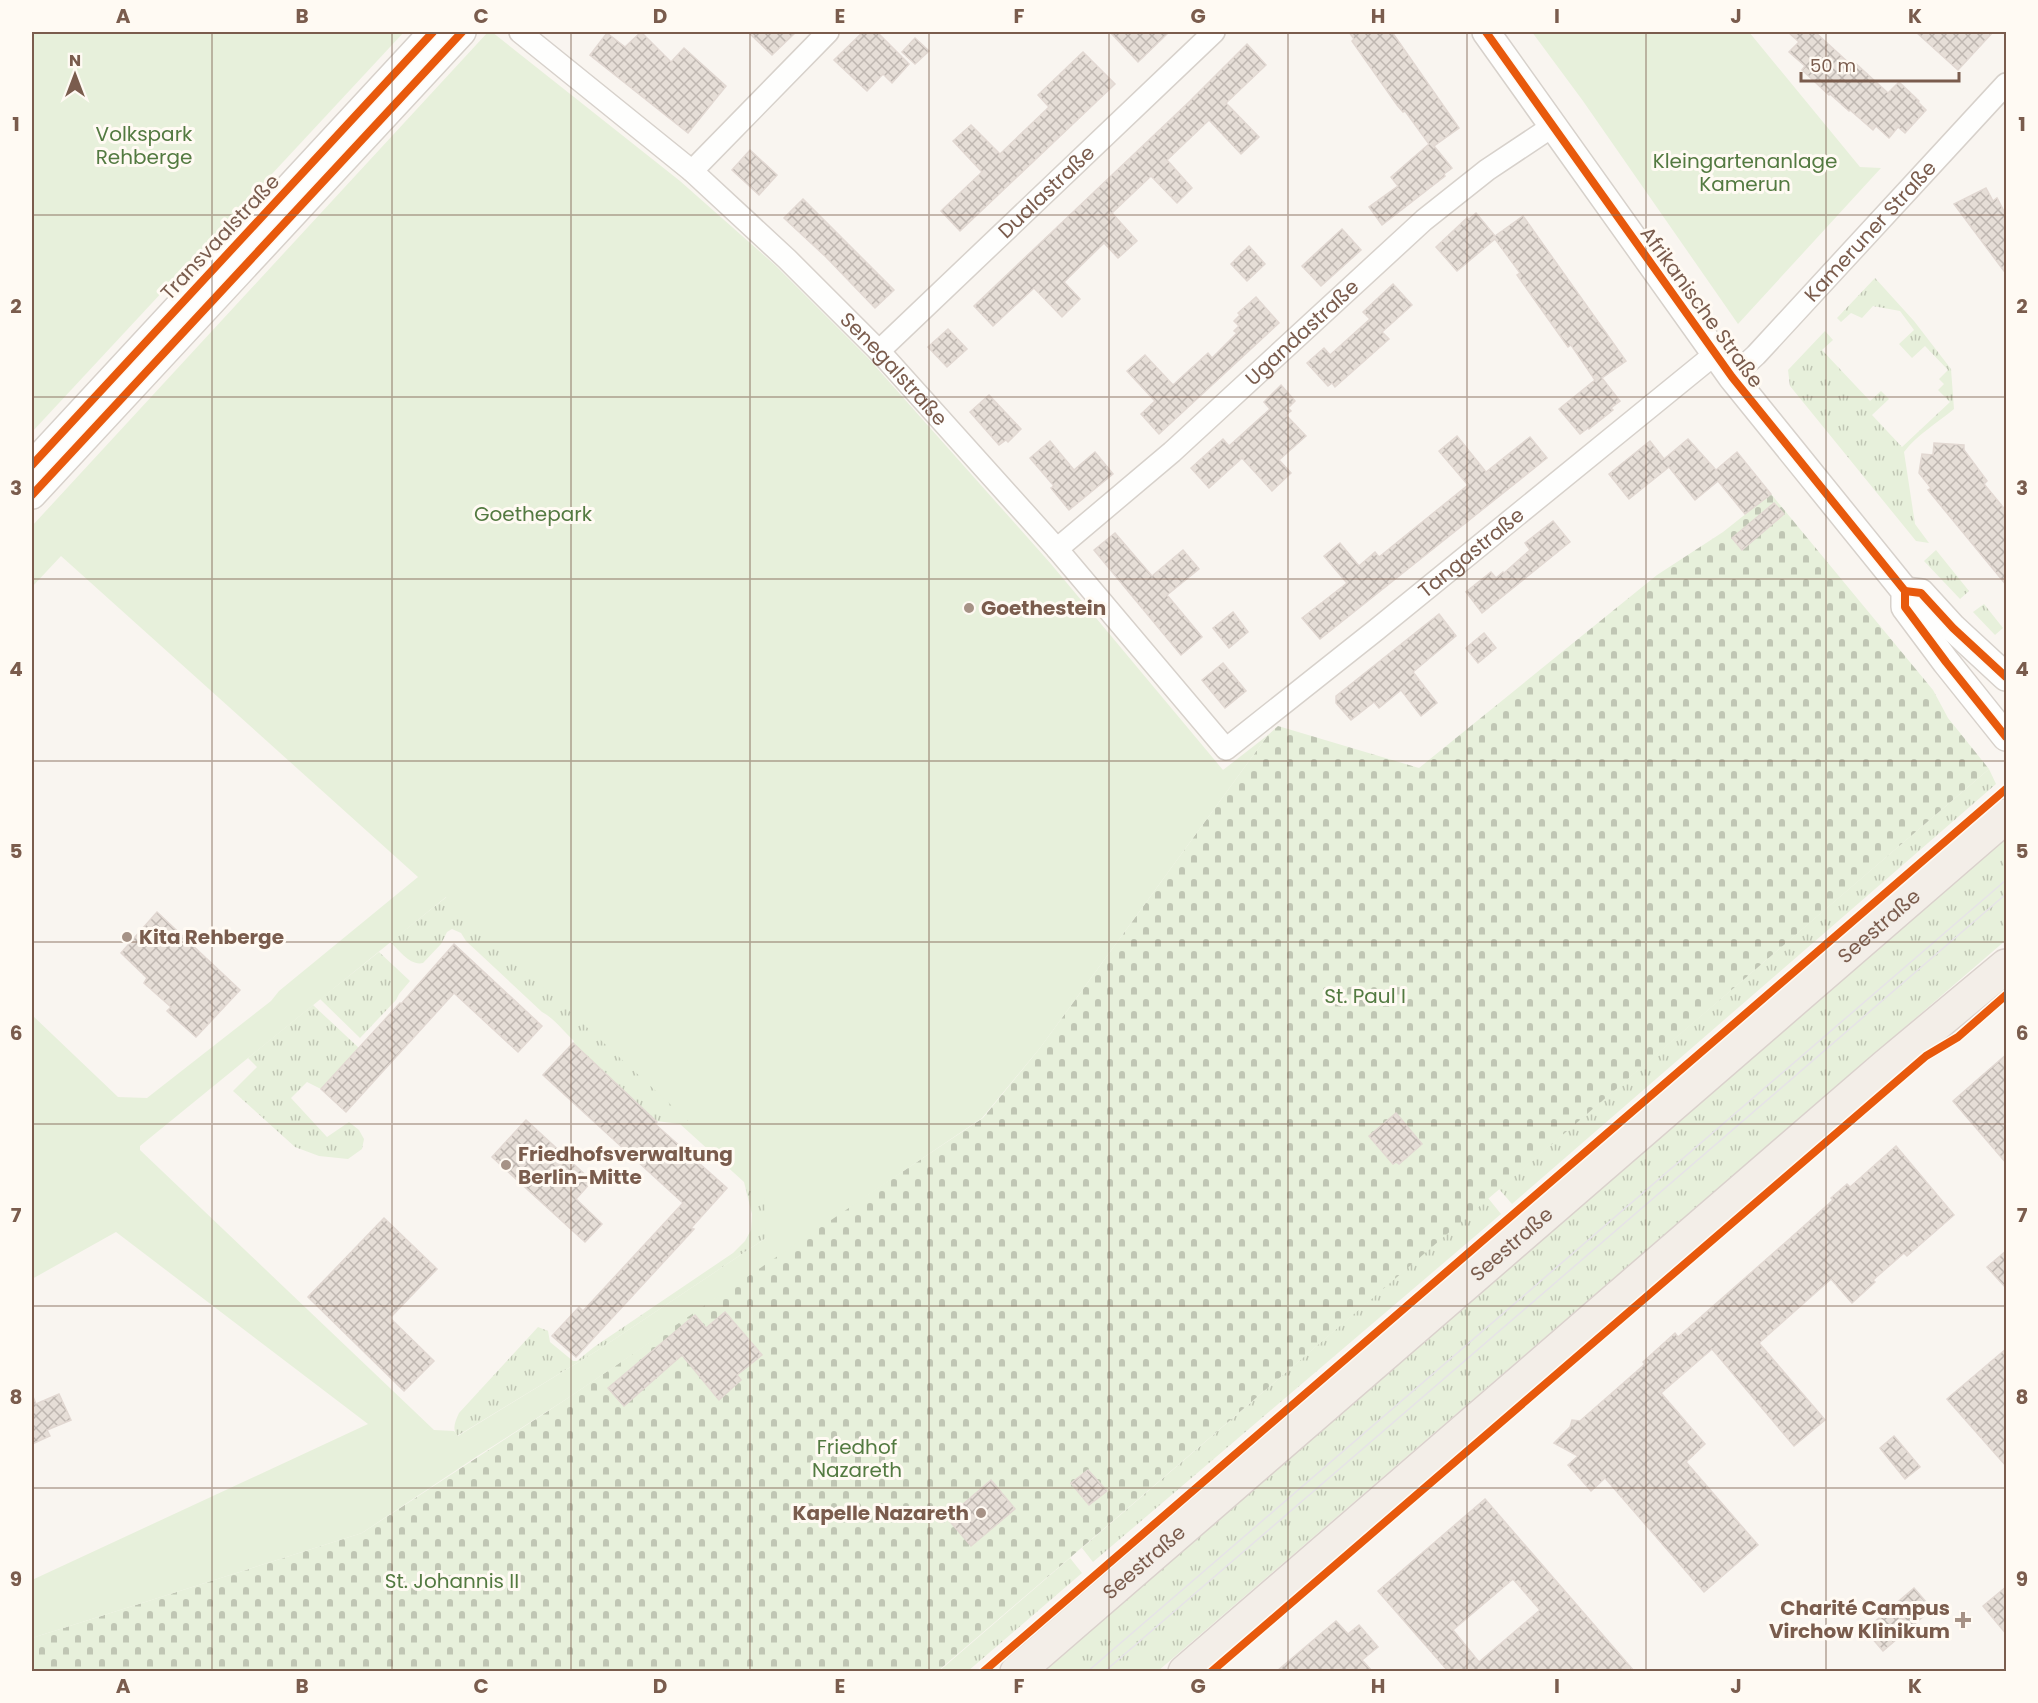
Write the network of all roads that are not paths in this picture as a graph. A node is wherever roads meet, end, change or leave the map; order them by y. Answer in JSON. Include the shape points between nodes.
{"nodes":[{"id":1,"x":433,"y":32,"type":"edge"},
{"id":2,"x":462,"y":32,"type":"edge"},
{"id":3,"x":520,"y":32,"type":"edge"},
{"id":4,"x":828,"y":32,"type":"edge"},
{"id":5,"x":1214,"y":32,"type":"edge"},
{"id":6,"x":1486,"y":32,"type":"edge"},
{"id":7,"x":2007,"y":84,"type":"edge"},
{"id":8,"x":1553,"y":126,"type":"junction"},
{"id":9,"x":692,"y":171,"type":"junction"},
{"id":10,"x":879,"y":351,"type":"junction"},
{"id":11,"x":1715,"y":354,"type":"junction"},
{"id":12,"x":1732,"y":377,"type":"junction"},
{"id":13,"x":32,"y":465,"type":"edge"},
{"id":14,"x":33,"y":492,"type":"edge"},
{"id":15,"x":1057,"y":549,"type":"junction"},
{"id":16,"x":1905,"y":591,"type":"junction"},
{"id":17,"x":2001,"y":673,"type":"edge"},
{"id":18,"x":1969,"y":691,"type":"junction"},
{"id":19,"x":2007,"y":737,"type":"edge"},
{"id":20,"x":1226,"y":749,"type":"joint"},
{"id":21,"x":2007,"y":816,"type":"edge"},
{"id":22,"x":2007,"y":966,"type":"edge"},
{"id":23,"x":1017,"y":1671,"type":"edge"},
{"id":24,"x":1185,"y":1671,"type":"edge"}],
"edges":[{"from":1,"to":13,"type":"street","name":"Transvaalstraße"},
{"from":2,"to":14,"type":"street","name":"Transvaalstraße"},
{"from":3,"to":9,"type":"street","name":"Senegalstraße"},
{"from":4,"to":9,"type":"street"},
{"from":5,"to":10,"type":"street","name":"Dualastraße"},
{"from":6,"to":8,"type":"street","name":"Afrikanische Straße"},
{"from":7,"to":12,"type":"street","name":"Kameruner Straße"},
{"from":8,"to":11,"type":"street","name":"Afrikanische Straße"},
{"from":8,"to":15,"type":"street","name":"Ugandastraße","via":[[1464,187],[1424,220],[1172,452]]},
{"from":9,"to":10,"type":"street","name":"Senegalstraße"},
{"from":10,"to":15,"type":"street","name":"Senegalstraße"},
{"from":11,"to":12,"type":"street","name":"Afrikanische Straße"},
{"from":11,"to":20,"type":"street","name":"Tangastraße"},
{"from":12,"to":16,"type":"street","name":"Afrikanische Straße"},
{"from":15,"to":20,"type":"street","name":"Senegalstraße"},
{"from":16,"to":17,"type":"street","name":"Afrikanische Straße","via":[[1921,593]]},
{"from":16,"to":18,"type":"street","name":"Afrikanische Straße","via":[[1905,608]]},
{"from":17,"to":18,"type":"street"},
{"from":18,"to":19,"type":"street","name":"Afrikanische Straße"},
{"from":21,"to":23,"type":"main road","name":"Seestraße"},
{"from":22,"to":24,"type":"main road"}]}
